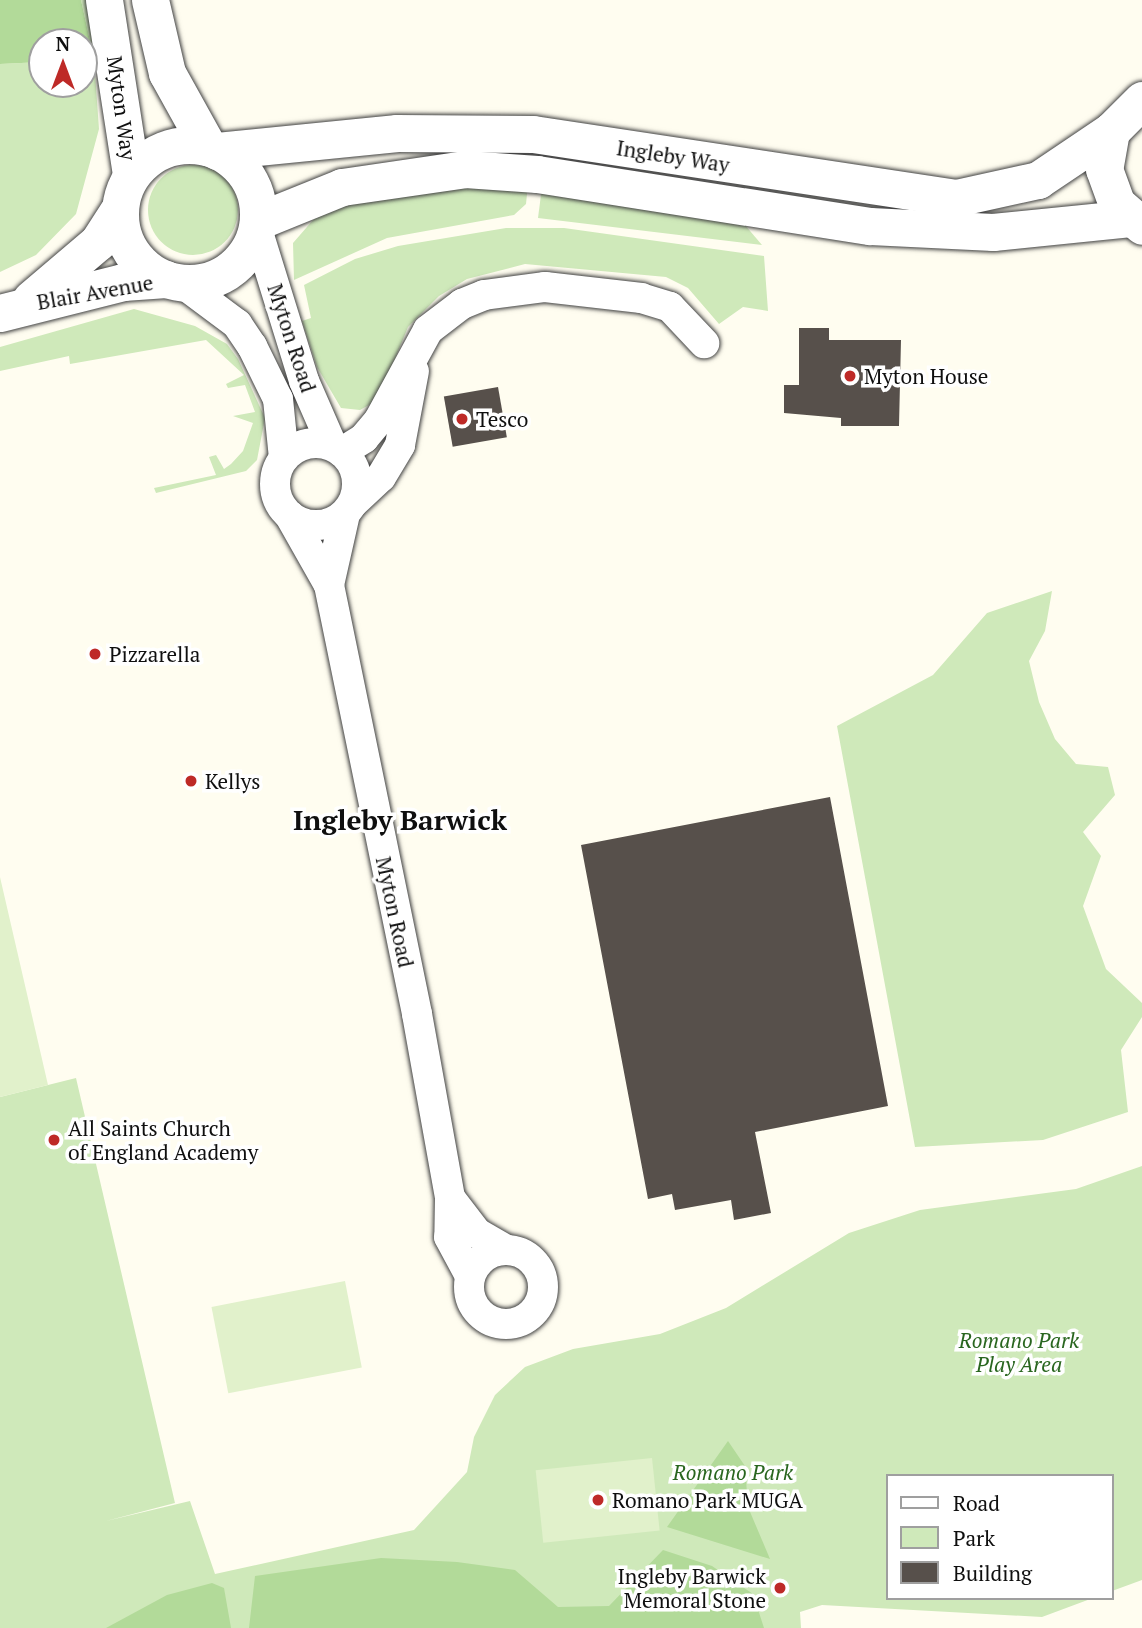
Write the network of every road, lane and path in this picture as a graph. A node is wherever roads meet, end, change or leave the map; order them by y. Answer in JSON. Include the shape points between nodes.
{"nodes":[{"id":1,"x":104,"y":0,"type":"edge"},
{"id":2,"x":150,"y":0,"type":"edge"},
{"id":3,"x":1142,"y":100,"type":"edge"},
{"id":4,"x":1111,"y":131,"type":"junction"},
{"id":5,"x":213,"y":149,"type":"junction"},
{"id":6,"x":126,"y":192,"type":"junction"},
{"id":7,"x":1136,"y":222,"type":"edge"},
{"id":8,"x":258,"y":225,"type":"junction"},
{"id":9,"x":174,"y":281,"type":"junction"},
{"id":10,"x":12,"y":309,"type":"edge"},
{"id":11,"x":704,"y":343,"type":"dead end"},
{"id":12,"x":416,"y":353,"type":"junction"},
{"id":13,"x":337,"y":448,"type":"junction"},
{"id":14,"x":284,"y":458,"type":"junction"},
{"id":15,"x":349,"y":508,"type":"junction"},
{"id":16,"x":290,"y":516,"type":"junction"},
{"id":17,"x":329,"y":585,"type":"junction"},
{"id":18,"x":450,"y":1198,"type":"junction"},
{"id":19,"x":507,"y":1250,"type":"junction"},
{"id":20,"x":470,"y":1276,"type":"junction"}],
"edges":[{"from":1,"to":6,"type":"street","name":"Myton Way"},
{"from":2,"to":5,"type":"street","via":[[167,73]]},
{"from":3,"to":4,"type":"street","name":"Ingleby Way"},
{"from":4,"to":5,"type":"street","name":"Ingleby Way","via":[[1038,180],[989,195],[956,198],[533,134],[397,133]]},
{"from":4,"to":7,"type":"street","via":[[1104,169],[1117,204]]},
{"from":5,"to":6,"type":"street","via":[[170,148]]},
{"from":5,"to":8,"type":"street","via":[[246,174]]},
{"from":6,"to":9,"type":"street","via":[[132,252]]},
{"from":6,"to":10,"type":"street","name":"Blair Avenue","via":[[98,242]]},
{"from":7,"to":8,"type":"street","name":"Ingleby Way","via":[[993,232],[870,226],[537,174],[465,169],[342,187]]},
{"from":8,"to":9,"type":"street","via":[[238,264],[222,275]]},
{"from":8,"to":13,"type":"street","name":"Myton Road","via":[[304,381]]},
{"from":9,"to":10,"type":"street","name":"Blair Avenue","via":[[123,282]]},
{"from":9,"to":14,"type":"street","name":"Myton Road","via":[[237,324],[252,346],[278,399]]},
{"from":11,"to":12,"type":"street","via":[[670,307],[641,298],[545,287],[506,291],[462,304],[428,330]]},
{"from":12,"to":13,"type":"street","via":[[379,421],[364,438]]},
{"from":12,"to":15,"type":"street","via":[[400,445],[381,477]]},
{"from":13,"to":14,"type":"street","via":[[312,443]]},
{"from":13,"to":15,"type":"street","via":[[357,475]]},
{"from":14,"to":16,"type":"street","via":[[275,491]]},
{"from":15,"to":16,"type":"street","via":[[317,526]]},
{"from":15,"to":17,"type":"street","name":"Myton Road"},
{"from":16,"to":17,"type":"street","name":"Myton Road"},
{"from":17,"to":18,"type":"street","name":"Myton Road"},
{"from":18,"to":19,"type":"street","name":"Myton Road","via":[[477,1233]]},
{"from":18,"to":20,"type":"street","name":"Myton Road","via":[[449,1237]]},
{"from":19,"to":20,"type":"street","via":[[491,1253]]},
{"from":19,"to":20,"type":"street","via":[[522,1253],[542,1276],[543,1291],[529,1316],[502,1324],[488,1320],[470,1297]]}]}
